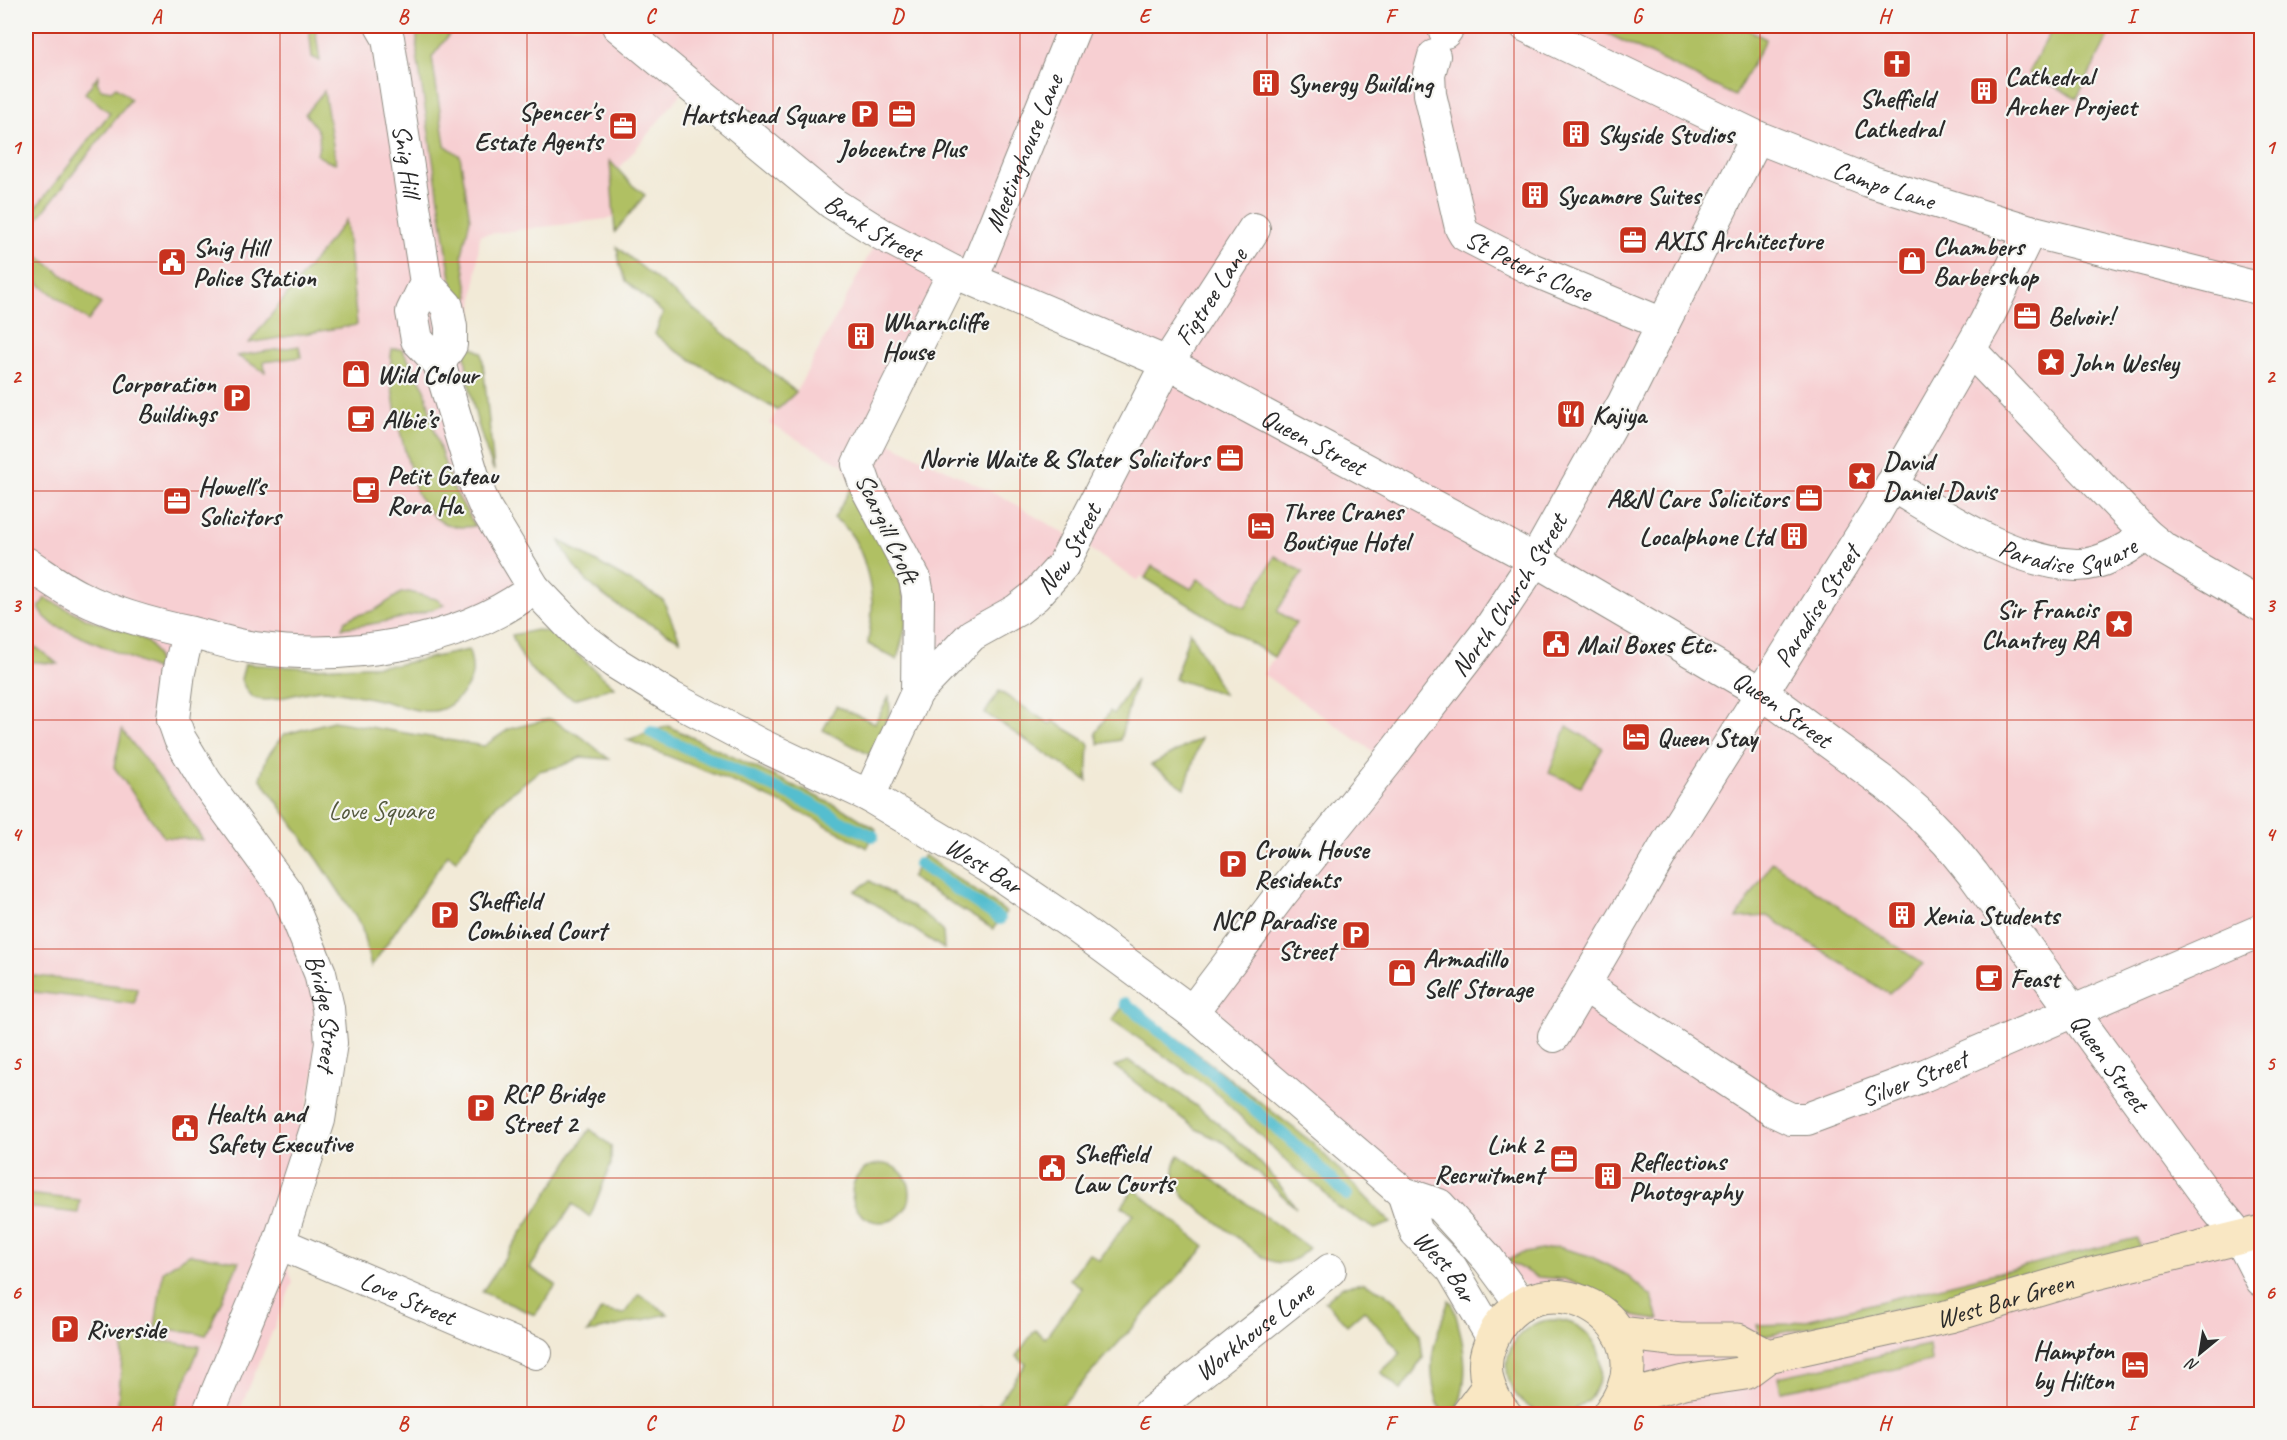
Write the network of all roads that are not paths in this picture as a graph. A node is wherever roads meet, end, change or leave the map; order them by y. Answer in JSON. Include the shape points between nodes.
{"nodes":[{"id":1,"x":618,"y":26,"type":"edge"},
{"id":2,"x":1075,"y":26,"type":"edge"},
{"id":3,"x":1526,"y":26,"type":"edge"},
{"id":4,"x":387,"y":30,"type":"edge"},
{"id":5,"x":1443,"y":38,"type":"edge"},
{"id":6,"x":1757,"y":137,"type":"junction"},
{"id":7,"x":1254,"y":229,"type":"dead end"},
{"id":8,"x":2030,"y":231,"type":"junction"},
{"id":9,"x":963,"y":275,"type":"junction"},
{"id":10,"x":2262,"y":289,"type":"edge"},
{"id":11,"x":1663,"y":324,"type":"junction"},
{"id":12,"x":1970,"y":350,"type":"junction"},
{"id":13,"x":1167,"y":363,"type":"junction"},
{"id":14,"x":1891,"y":485,"type":"junction"},
{"id":15,"x":2147,"y":535,"type":"junction"},
{"id":16,"x":1535,"y":560,"type":"junction"},
{"id":17,"x":26,"y":563,"type":"edge"},
{"id":18,"x":534,"y":588,"type":"junction"},
{"id":19,"x":2262,"y":606,"type":"edge"},
{"id":20,"x":188,"y":633,"type":"junction"},
{"id":21,"x":917,"y":692,"type":"junction"},
{"id":22,"x":1761,"y":692,"type":"junction"},
{"id":23,"x":869,"y":796,"type":"junction"},
{"id":24,"x":2262,"y":930,"type":"edge"},
{"id":25,"x":1585,"y":986,"type":"junction"},
{"id":26,"x":2072,"y":1011,"type":"junction"},
{"id":27,"x":1192,"y":1012,"type":"junction"},
{"id":28,"x":1554,"y":1036,"type":"dead end"},
{"id":29,"x":1403,"y":1192,"type":"junction"},
{"id":30,"x":2251,"y":1234,"type":"edge"},
{"id":31,"x":279,"y":1243,"type":"junction"},
{"id":32,"x":1330,"y":1270,"type":"dead end"},
{"id":33,"x":2262,"y":1280,"type":"edge"},
{"id":34,"x":1522,"y":1305,"type":"junction"},
{"id":35,"x":1619,"y":1333,"type":"junction"},
{"id":36,"x":1492,"y":1336,"type":"junction"},
{"id":37,"x":536,"y":1353,"type":"dead end"},
{"id":38,"x":1768,"y":1356,"type":"junction"},
{"id":39,"x":1488,"y":1387,"type":"junction"},
{"id":40,"x":1614,"y":1407,"type":"edge"},
{"id":41,"x":208,"y":1414,"type":"edge"},
{"id":42,"x":1149,"y":1414,"type":"edge"},
{"id":43,"x":1468,"y":1414,"type":"edge"},
{"id":44,"x":1505,"y":1414,"type":"edge"}],
"edges":[{"from":1,"to":9,"type":"street","name":"Bank Street","via":[[832,202],[880,234]]},
{"from":2,"to":9,"type":"street","name":"Meetinghouse Lane"},
{"from":3,"to":6,"type":"street","name":"Campo Lane"},
{"from":4,"to":18,"type":"street","name":"Snig Hill","via":[[426,283],[412,312],[417,340],[439,363],[486,510]]},
{"from":5,"to":11,"type":"street","name":"St Peter's Close","via":[[1429,74],[1430,94],[1464,235],[1531,269]]},
{"from":6,"to":8,"type":"street","name":"Campo Lane","via":[[1869,181]]},
{"from":6,"to":11,"type":"street","name":"North Church Street"},
{"from":7,"to":13,"type":"street","name":"Figtree Lane"},
{"from":8,"to":10,"type":"street","name":"Campo Lane"},
{"from":8,"to":12,"type":"street","name":"Paradise Street"},
{"from":9,"to":13,"type":"street","name":"Bank Street"},
{"from":9,"to":21,"type":"street","name":"Scargill Croft","via":[[858,464],[915,579],[919,625]]},
{"from":11,"to":16,"type":"street","name":"North Church Street"},
{"from":12,"to":14,"type":"street","name":"Paradise Street"},
{"from":12,"to":15,"type":"street","name":"Paradise Square"},
{"from":13,"to":16,"type":"street","name":"Queen Street"},
{"from":13,"to":21,"type":"street","name":"New Street","via":[[1063,565],[1026,603],[972,635]]},
{"from":14,"to":15,"type":"street","name":"Paradise Square","via":[[1982,537],[2043,559],[2077,565],[2105,558]]},
{"from":14,"to":22,"type":"street","name":"Paradise Street"},
{"from":15,"to":19,"type":"street"},
{"from":16,"to":22,"type":"street","name":"Queen Street"},
{"from":16,"to":27,"type":"street","name":"North Church Street","via":[[1488,631]]},
{"from":17,"to":20,"type":"street","via":[[80,597],[118,613]]},
{"from":18,"to":20,"type":"street","via":[[476,623],[390,648],[322,652],[266,649]]},
{"from":18,"to":23,"type":"street","name":"West Bar","via":[[581,638],[646,682],[759,744]]},
{"from":20,"to":31,"type":"street","name":"Bridge Street","via":[[173,719],[180,739],[206,782],[287,893],[320,973],[328,1008],[331,1043],[320,1120]]},
{"from":21,"to":23,"type":"street","name":"Scargill Croft"},
{"from":22,"to":25,"type":"street","name":"Paradise Street"},
{"from":22,"to":26,"type":"street","name":"Queen Street","via":[[1919,813],[1973,874]]},
{"from":23,"to":27,"type":"street","name":"West Bar","via":[[993,870]]},
{"from":24,"to":26,"type":"street","name":"Silver Street"},
{"from":25,"to":26,"type":"street","name":"Silver Street","via":[[1791,1119],[1807,1119],[1925,1076]]},
{"from":25,"to":28,"type":"street","name":"Paradise Street"},
{"from":26,"to":30,"type":"street","name":"Queen Street","via":[[2215,1207]]},
{"from":27,"to":29,"type":"street","name":"West Bar"},
{"from":29,"to":34,"type":"street","name":"West Bar","via":[[1438,1205],[1488,1259]]},
{"from":29,"to":36,"type":"street","name":"West Bar","via":[[1416,1232],[1452,1269]]},
{"from":30,"to":33,"type":"street"},
{"from":30,"to":38,"type":"main road","name":"West Bar Green","via":[[2092,1274],[1950,1316]]},
{"from":31,"to":37,"type":"street","name":"Love Street"},
{"from":31,"to":41,"type":"street","name":"Bridge Street"},
{"from":32,"to":42,"type":"street","name":"Workhouse Lane"},
{"from":34,"to":35,"type":"main road","name":"West Bar","via":[[1541,1297],[1564,1296],[1601,1311]]},
{"from":34,"to":36,"type":"main road","name":"West Bar","via":[[1505,1318]]},
{"from":35,"to":38,"type":"main road","via":[[1680,1340],[1738,1340]]},
{"from":35,"to":40,"type":"main road","name":"West Bar","via":[[1627,1373]]},
{"from":36,"to":39,"type":"main road","name":"West Bar","via":[[1487,1351]]},
{"from":38,"to":40,"type":"main road","name":"West Bar Green","via":[[1745,1373],[1684,1382]]},
{"from":39,"to":43,"type":"main road"},
{"from":39,"to":44,"type":"main road","name":"West Bar"}]}
